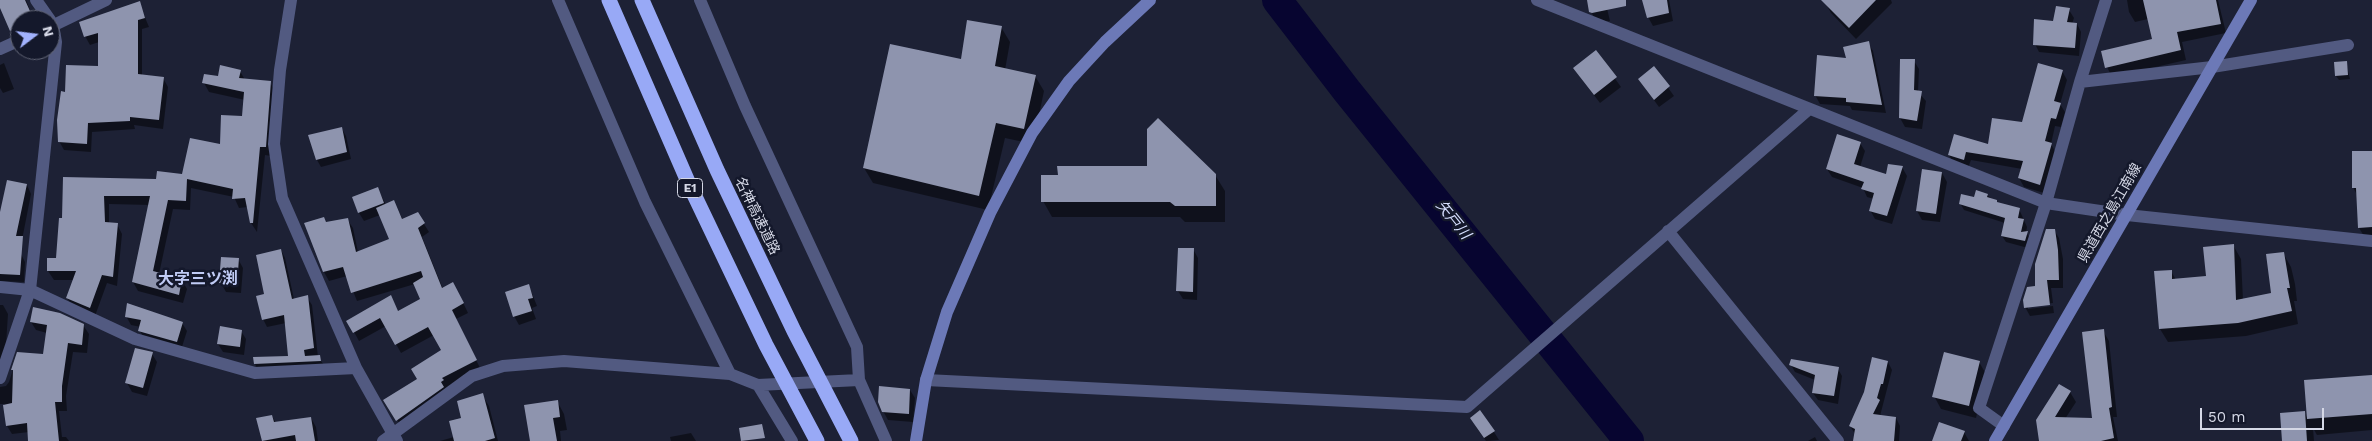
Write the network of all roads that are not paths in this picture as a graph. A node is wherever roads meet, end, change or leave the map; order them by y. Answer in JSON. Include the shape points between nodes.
{"nodes":[{"id":1,"x":106,"y":0,"type":"edge"},
{"id":2,"x":291,"y":0,"type":"edge"},
{"id":3,"x":558,"y":0,"type":"edge"},
{"id":4,"x":609,"y":0,"type":"edge"},
{"id":5,"x":642,"y":0,"type":"edge"},
{"id":6,"x":700,"y":0,"type":"edge"},
{"id":7,"x":1150,"y":0,"type":"edge"},
{"id":8,"x":1537,"y":0,"type":"edge"},
{"id":9,"x":2106,"y":0,"type":"edge"},
{"id":10,"x":2251,"y":0,"type":"edge"},
{"id":11,"x":60,"y":19,"type":"edge"},
{"id":12,"x":2348,"y":45,"type":"dead end"},
{"id":13,"x":54,"y":60,"type":"edge"},
{"id":14,"x":2212,"y":67,"type":"junction"},
{"id":15,"x":2080,"y":82,"type":"junction"},
{"id":16,"x":1808,"y":110,"type":"junction"},
{"id":17,"x":2046,"y":204,"type":"junction"},
{"id":18,"x":2127,"y":215,"type":"junction"},
{"id":19,"x":1668,"y":231,"type":"junction"},
{"id":20,"x":2372,"y":242,"type":"edge"},
{"id":21,"x":0,"y":287,"type":"edge"},
{"id":22,"x":30,"y":290,"type":"junction"},
{"id":23,"x":356,"y":368,"type":"junction"},
{"id":24,"x":730,"y":374,"type":"junction"},
{"id":25,"x":0,"y":378,"type":"edge"},
{"id":26,"x":859,"y":380,"type":"junction"},
{"id":27,"x":926,"y":380,"type":"junction"},
{"id":28,"x":758,"y":385,"type":"junction"},
{"id":29,"x":2004,"y":426,"type":"junction"},
{"id":30,"x":396,"y":437,"type":"edge"},
{"id":31,"x":383,"y":441,"type":"edge"},
{"id":32,"x":792,"y":441,"type":"edge"},
{"id":33,"x":817,"y":441,"type":"edge"},
{"id":34,"x":852,"y":441,"type":"edge"},
{"id":35,"x":886,"y":441,"type":"edge"},
{"id":36,"x":916,"y":441,"type":"edge"},
{"id":37,"x":1838,"y":441,"type":"edge"},
{"id":38,"x":1994,"y":441,"type":"edge"}],
"edges":[{"from":1,"to":11,"type":"street"},
{"from":2,"to":23,"type":"street","via":[[280,70],[274,144],[282,198]]},
{"from":3,"to":24,"type":"street","via":[[645,202]]},
{"from":4,"to":33,"type":"highway","number":"E1","via":[[689,184]]},
{"from":5,"to":34,"type":"highway","name":"名神高速道路","number":"E1","via":[[717,170]]},
{"from":6,"to":26,"type":"street","via":[[745,106],[857,347]]},
{"from":7,"to":27,"type":"main road","via":[[1069,80],[1032,133],[990,213],[947,312]]},
{"from":8,"to":16,"type":"street"},
{"from":9,"to":15,"type":"street"},
{"from":10,"to":14,"type":"main road","name":"県道西之島江南線"},
{"from":12,"to":14,"type":"street"},
{"from":13,"to":22,"type":"street"},
{"from":14,"to":15,"type":"street"},
{"from":14,"to":18,"type":"main road","name":"県道西之島江南線"},
{"from":15,"to":17,"type":"street"},
{"from":16,"to":17,"type":"street"},
{"from":16,"to":19,"type":"street"},
{"from":17,"to":18,"type":"street"},
{"from":17,"to":29,"type":"street","via":[[1979,408]]},
{"from":18,"to":20,"type":"street"},
{"from":18,"to":29,"type":"main road","name":"県道西之島江南線"},
{"from":19,"to":27,"type":"street","via":[[1467,407]]},
{"from":19,"to":37,"type":"street"},
{"from":21,"to":22,"type":"street"},
{"from":22,"to":23,"type":"street","via":[[135,339],[255,373]]},
{"from":22,"to":25,"type":"street"},
{"from":23,"to":30,"type":"street"},
{"from":24,"to":28,"type":"street"},
{"from":24,"to":30,"type":"street","via":[[564,362],[503,366],[472,376]]},
{"from":26,"to":28,"type":"street"},
{"from":26,"to":35,"type":"street"},
{"from":27,"to":36,"type":"main road"},
{"from":28,"to":32,"type":"street"},
{"from":29,"to":38,"type":"main road","name":"県道西之島江南線"},
{"from":30,"to":31,"type":"street"}]}
